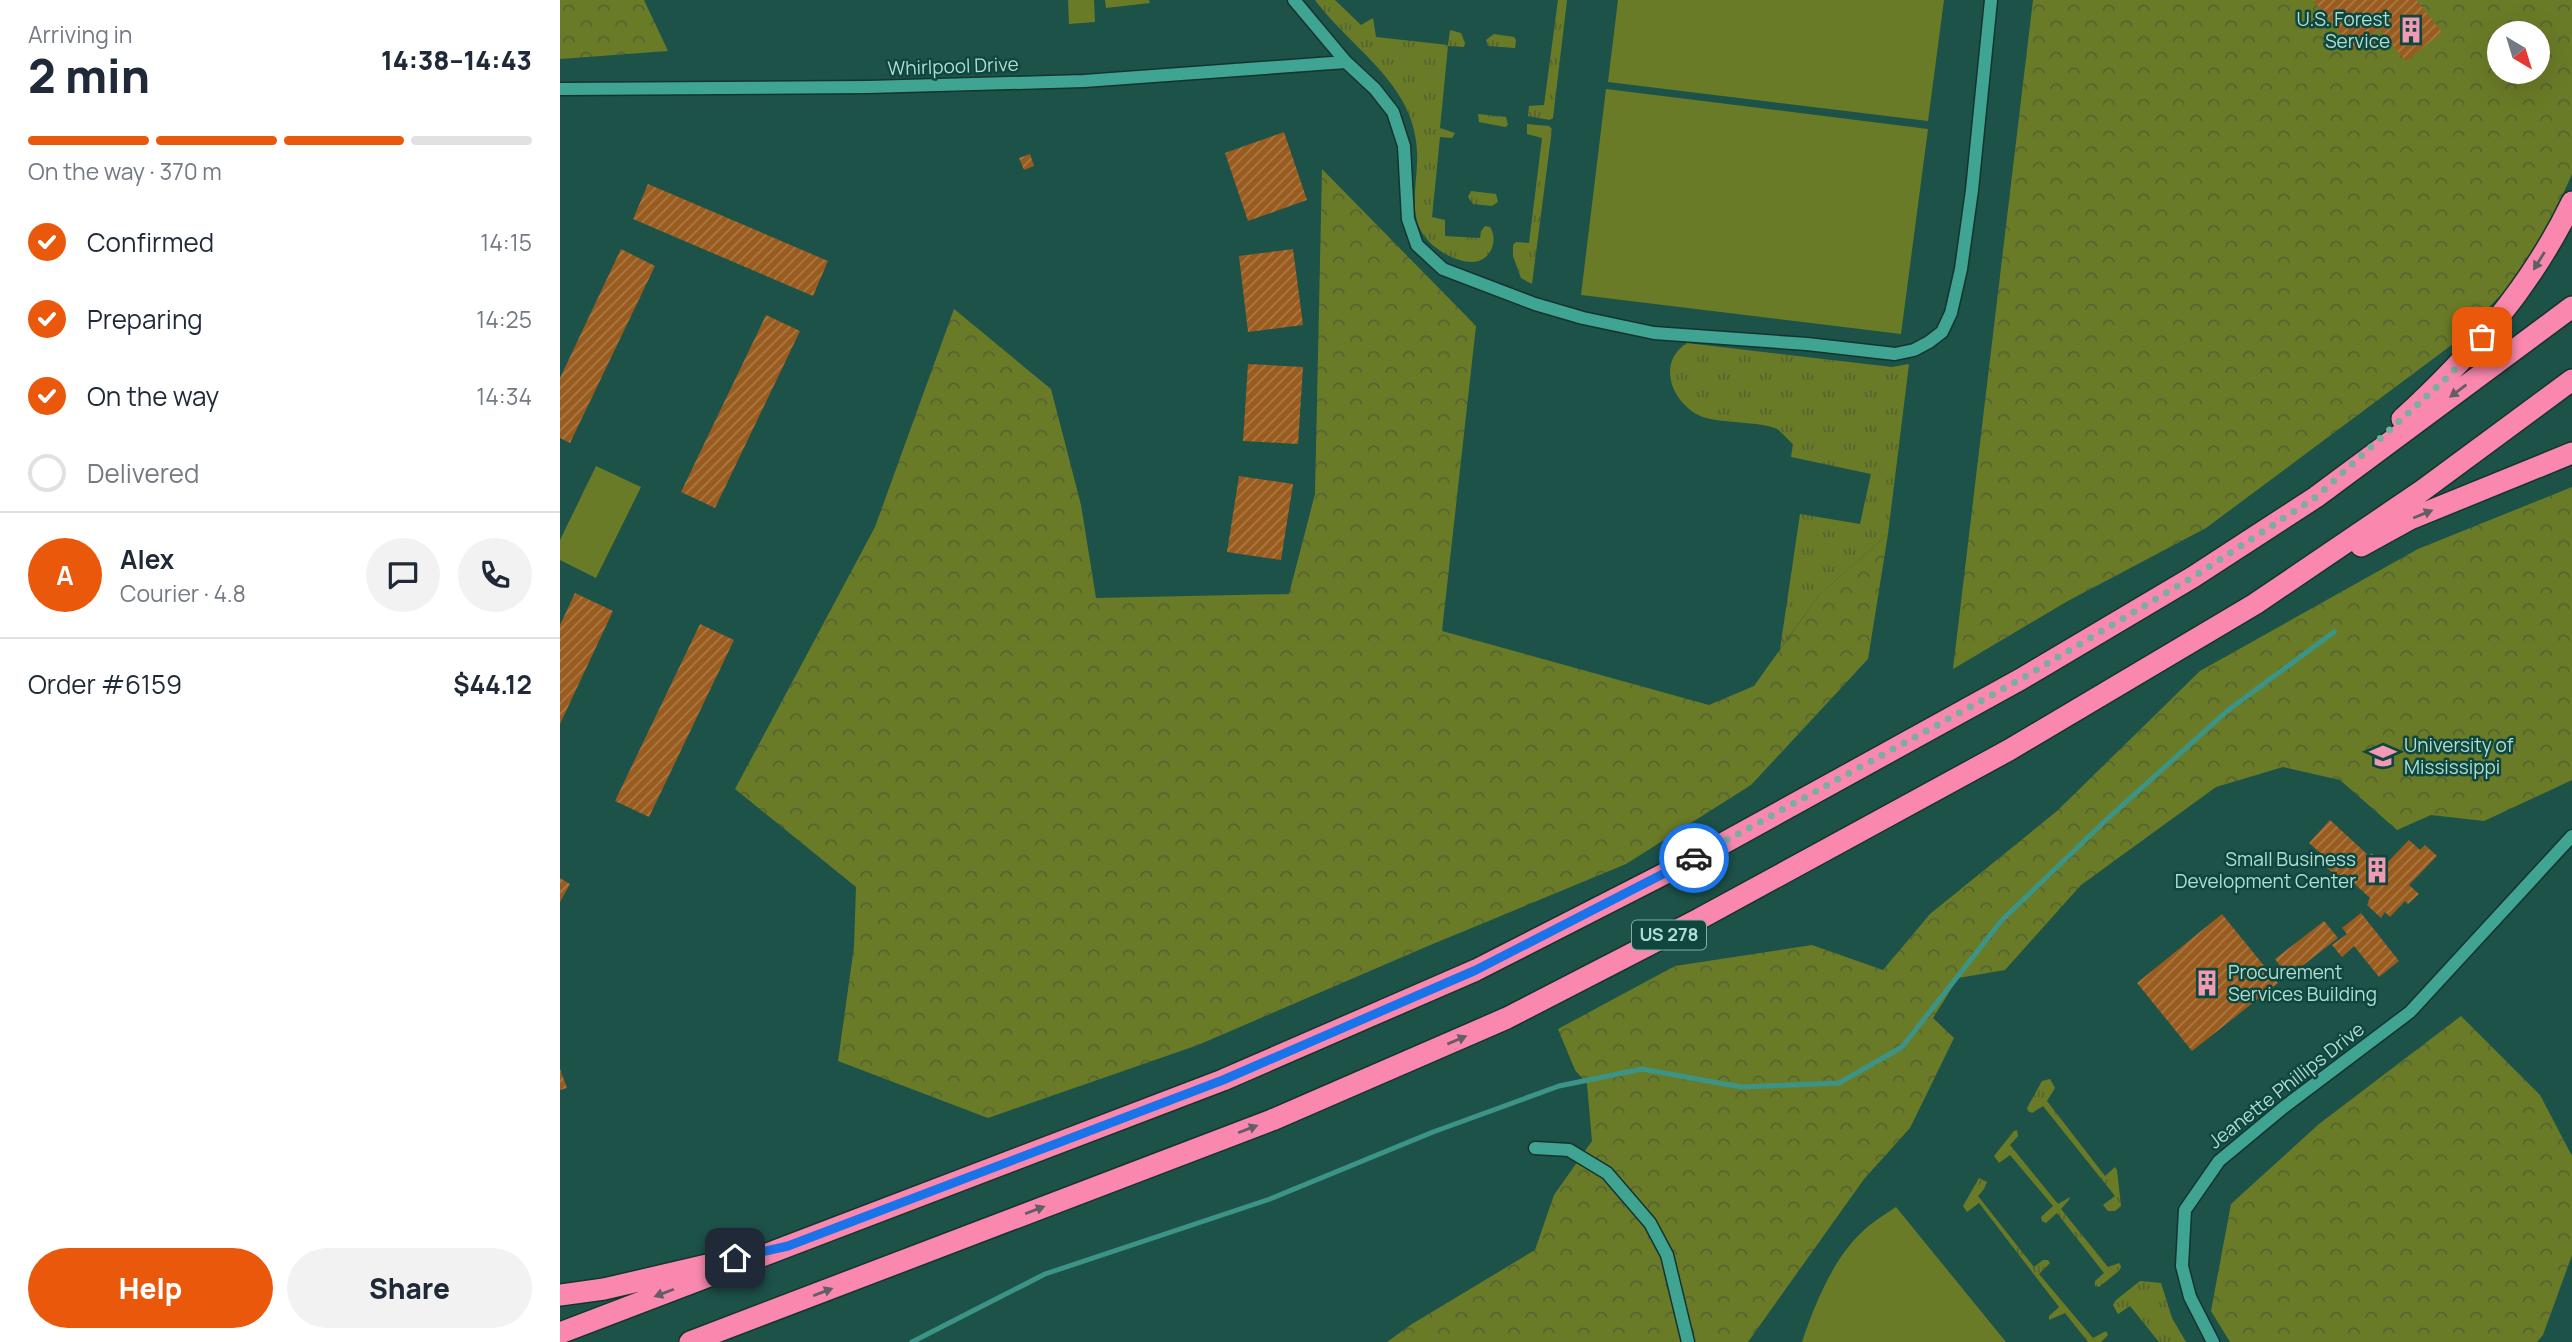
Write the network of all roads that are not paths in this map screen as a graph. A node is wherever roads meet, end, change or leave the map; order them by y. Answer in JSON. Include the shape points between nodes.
{"nodes":[{"id":1,"x":1294,"y":0,"type":"edge"},
{"id":2,"x":1991,"y":0,"type":"edge"},
{"id":3,"x":1346,"y":62,"type":"junction"},
{"id":4,"x":560,"y":89,"type":"edge"},
{"id":5,"x":2572,"y":202,"type":"edge"},
{"id":6,"x":2572,"y":307,"type":"edge"},
{"id":7,"x":2572,"y":380,"type":"edge"},
{"id":8,"x":2572,"y":453,"type":"edge"},
{"id":9,"x":2316,"y":497,"type":"junction"},
{"id":10,"x":2255,"y":604,"type":"junction"},
{"id":11,"x":2572,"y":836,"type":"edge"},
{"id":12,"x":1535,"y":1149,"type":"dead end"},
{"id":13,"x":788,"y":1246,"type":"junction"},
{"id":14,"x":560,"y":1295,"type":"edge"},
{"id":15,"x":776,"y":1310,"type":"junction"},
{"id":16,"x":560,"y":1333,"type":"edge"},
{"id":17,"x":690,"y":1342,"type":"edge"},
{"id":18,"x":718,"y":1342,"type":"edge"},
{"id":19,"x":1688,"y":1342,"type":"edge"},
{"id":20,"x":2213,"y":1342,"type":"edge"}],
"edges":[{"from":1,"to":3,"type":"street"},
{"from":2,"to":3,"type":"street","via":[[1972,190],[1951,313],[1941,332],[1929,342],[1895,354],[1654,333],[1535,304],[1443,269],[1417,245],[1408,219],[1404,146],[1393,111]]},
{"from":3,"to":4,"type":"street","name":"Whirlpool Drive","via":[[1084,81]]},
{"from":5,"to":9,"type":"highway","one_way":true,"via":[[2515,299],[2450,375]]},
{"from":6,"to":9,"type":"highway","number":"US 278","one_way":true},
{"from":7,"to":10,"type":"highway","number":"US 278"},
{"from":10,"to":8,"type":"highway","one_way":true,"via":[[2410,519]]},
{"from":9,"to":13,"type":"highway","number":"US 278","via":[[2193,577],[2021,679],[1711,850],[1476,970],[1223,1080]]},
{"from":15,"to":10,"type":"highway","number":"US 278","one_way":true,"via":[[1272,1120],[1507,1018],[1997,757]]},
{"from":11,"to":20,"type":"street","name":"Jeanette Phillips Drive","via":[[2410,1012],[2219,1161],[2185,1210],[2182,1266],[2190,1297]]},
{"from":12,"to":19,"type":"street","via":[[1569,1150],[1607,1173],[1650,1223],[1667,1255]]},
{"from":13,"to":14,"type":"highway"},
{"from":13,"to":16,"type":"highway","number":"US 278","one_way":true},
{"from":15,"to":17,"type":"highway","number":"US 278"},
{"from":15,"to":18,"type":"highway"}]}
